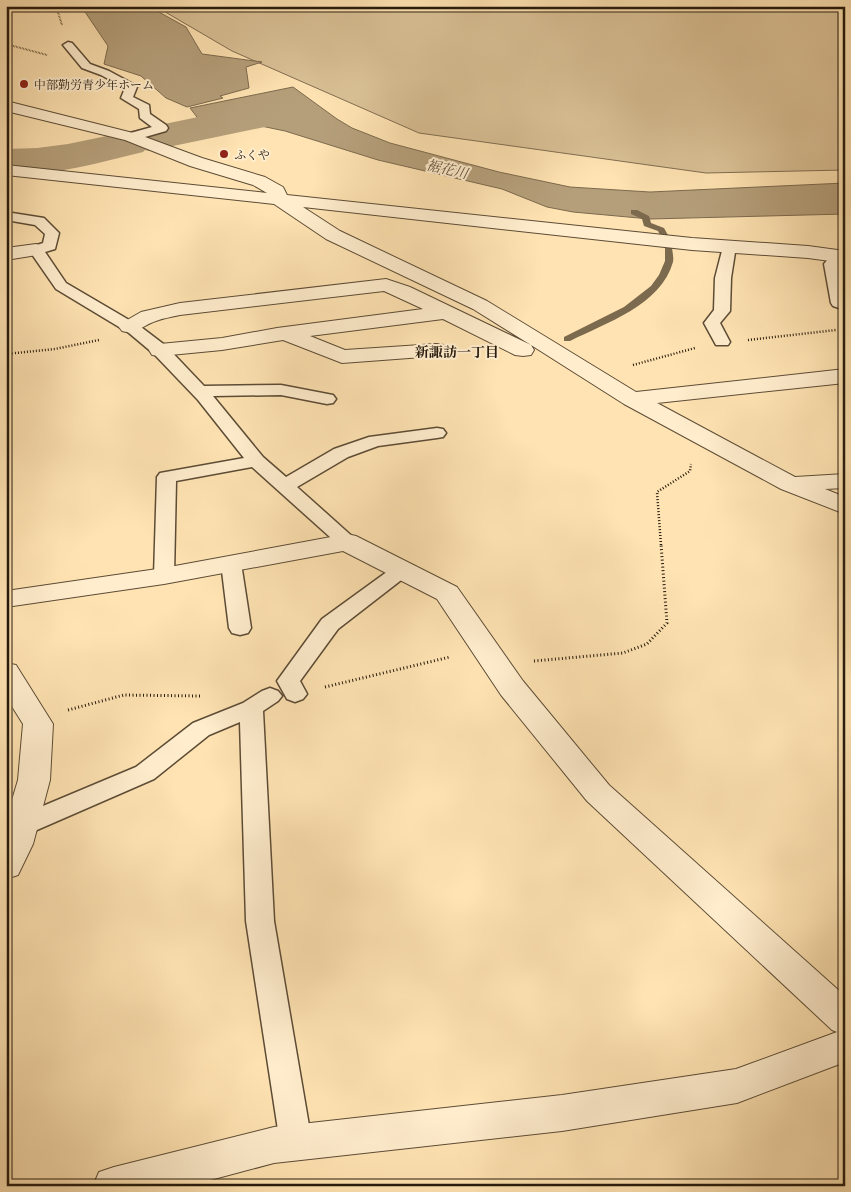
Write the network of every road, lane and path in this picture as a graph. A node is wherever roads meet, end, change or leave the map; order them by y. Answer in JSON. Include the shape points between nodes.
{"nodes":[{"id":1,"x":68,"y":45,"type":"dead end"},
{"id":2,"x":6,"y":106,"type":"edge"},
{"id":3,"x":131,"y":137,"type":"junction"},
{"id":4,"x":6,"y":170,"type":"edge"},
{"id":5,"x":280,"y":200,"type":"junction"},
{"id":6,"x":6,"y":216,"type":"edge"},
{"id":7,"x":729,"y":246,"type":"junction"},
{"id":8,"x":36,"y":250,"type":"junction"},
{"id":9,"x":6,"y":254,"type":"edge"},
{"id":10,"x":841,"y":257,"type":"edge"},
{"id":11,"x":839,"y":303,"type":"dead end"},
{"id":12,"x":238,"y":304,"type":"junction"},
{"id":13,"x":446,"y":312,"type":"junction"},
{"id":14,"x":129,"y":327,"type":"junction"},
{"id":15,"x":284,"y":333,"type":"junction"},
{"id":16,"x":722,"y":342,"type":"dead end"},
{"id":17,"x":160,"y":350,"type":"junction"},
{"id":18,"x":436,"y":350,"type":"dead end"},
{"id":19,"x":6,"y":354,"type":"edge"},
{"id":20,"x":583,"y":368,"type":"junction"},
{"id":21,"x":845,"y":376,"type":"edge"},
{"id":22,"x":199,"y":391,"type":"junction"},
{"id":23,"x":327,"y":399,"type":"dead end"},
{"id":24,"x":632,"y":399,"type":"junction"},
{"id":25,"x":677,"y":430,"type":"junction"},
{"id":26,"x":437,"y":433,"type":"dead end"},
{"id":27,"x":256,"y":461,"type":"junction"},
{"id":28,"x":845,"y":481,"type":"edge"},
{"id":29,"x":790,"y":484,"type":"junction"},
{"id":30,"x":285,"y":486,"type":"junction"},
{"id":31,"x":845,"y":506,"type":"edge"},
{"id":32,"x":347,"y":542,"type":"junction"},
{"id":33,"x":231,"y":563,"type":"junction"},
{"id":34,"x":402,"y":570,"type":"junction"},
{"id":35,"x":164,"y":576,"type":"junction"},
{"id":36,"x":6,"y":599,"type":"edge"},
{"id":37,"x":240,"y":628,"type":"dead end"},
{"id":38,"x":496,"y":664,"type":"junction"},
{"id":39,"x":6,"y":672,"type":"edge"},
{"id":40,"x":272,"y":699,"type":"junction"},
{"id":41,"x":21,"y":826,"type":"junction"},
{"id":42,"x":6,"y":866,"type":"edge"},
{"id":43,"x":845,"y":1019,"type":"edge"},
{"id":44,"x":845,"y":1045,"type":"edge"},
{"id":45,"x":296,"y":1143,"type":"junction"},
{"id":46,"x":114,"y":1186,"type":"edge"}],
"edges":[{"from":1,"to":3,"type":"lane","via":[[86,66],[131,87],[127,98],[145,108],[144,115],[162,128]]},
{"from":2,"to":3,"type":"street"},
{"from":3,"to":5,"type":"street","via":[[196,162],[259,181],[277,191]]},
{"from":4,"to":5,"type":"street"},
{"from":5,"to":7,"type":"street"},
{"from":5,"to":20,"type":"street","via":[[333,235],[480,305]]},
{"from":6,"to":8,"type":"lane","via":[[39,221],[52,233],[50,246]]},
{"from":7,"to":10,"type":"street"},
{"from":7,"to":16,"type":"lane","via":[[721,293],[722,311],[712,324]]},
{"from":8,"to":9,"type":"street"},
{"from":8,"to":14,"type":"lane","via":[[61,286]]},
{"from":10,"to":11,"type":"lane","via":[[831,264]]},
{"from":12,"to":13,"type":"street","via":[[386,285]]},
{"from":12,"to":14,"type":"street","via":[[148,316]]},
{"from":12,"to":15,"type":"street"},
{"from":13,"to":15,"type":"street"},
{"from":13,"to":20,"type":"street","via":[[543,360],[568,369]]},
{"from":14,"to":17,"type":"lane"},
{"from":14,"to":19,"type":"path","via":[[102,339],[55,349]]},
{"from":15,"to":17,"type":"street"},
{"from":15,"to":18,"type":"street","via":[[342,357]]},
{"from":17,"to":22,"type":"lane"},
{"from":20,"to":24,"type":"street"},
{"from":21,"to":24,"type":"street"},
{"from":22,"to":23,"type":"lane","via":[[281,390]]},
{"from":22,"to":27,"type":"lane"},
{"from":24,"to":25,"type":"street"},
{"from":25,"to":29,"type":"street"},
{"from":25,"to":38,"type":"path","via":[[702,457],[693,458],[690,470],[657,492],[667,623],[647,644],[624,653]]},
{"from":26,"to":30,"type":"lane","via":[[375,441],[340,453]]},
{"from":27,"to":30,"type":"lane"},
{"from":27,"to":35,"type":"lane","via":[[167,477]]},
{"from":28,"to":29,"type":"street"},
{"from":29,"to":31,"type":"street"},
{"from":30,"to":32,"type":"lane"},
{"from":32,"to":33,"type":"street"},
{"from":32,"to":34,"type":"street"},
{"from":33,"to":35,"type":"street"},
{"from":33,"to":37,"type":"lane"},
{"from":34,"to":38,"type":"street","via":[[447,592]]},
{"from":34,"to":40,"type":"lane","via":[[330,624]]},
{"from":35,"to":36,"type":"street"},
{"from":38,"to":43,"type":"street","via":[[598,793]]},
{"from":39,"to":41,"type":"street","via":[[38,724],[34,780]]},
{"from":40,"to":41,"type":"lane","via":[[201,729],[145,773]]},
{"from":40,"to":45,"type":"lane","via":[[260,920]]},
{"from":41,"to":42,"type":"street"},
{"from":44,"to":45,"type":"street","via":[[737,1086],[562,1113]]},
{"from":45,"to":46,"type":"street","via":[[274,1145]]}]}
